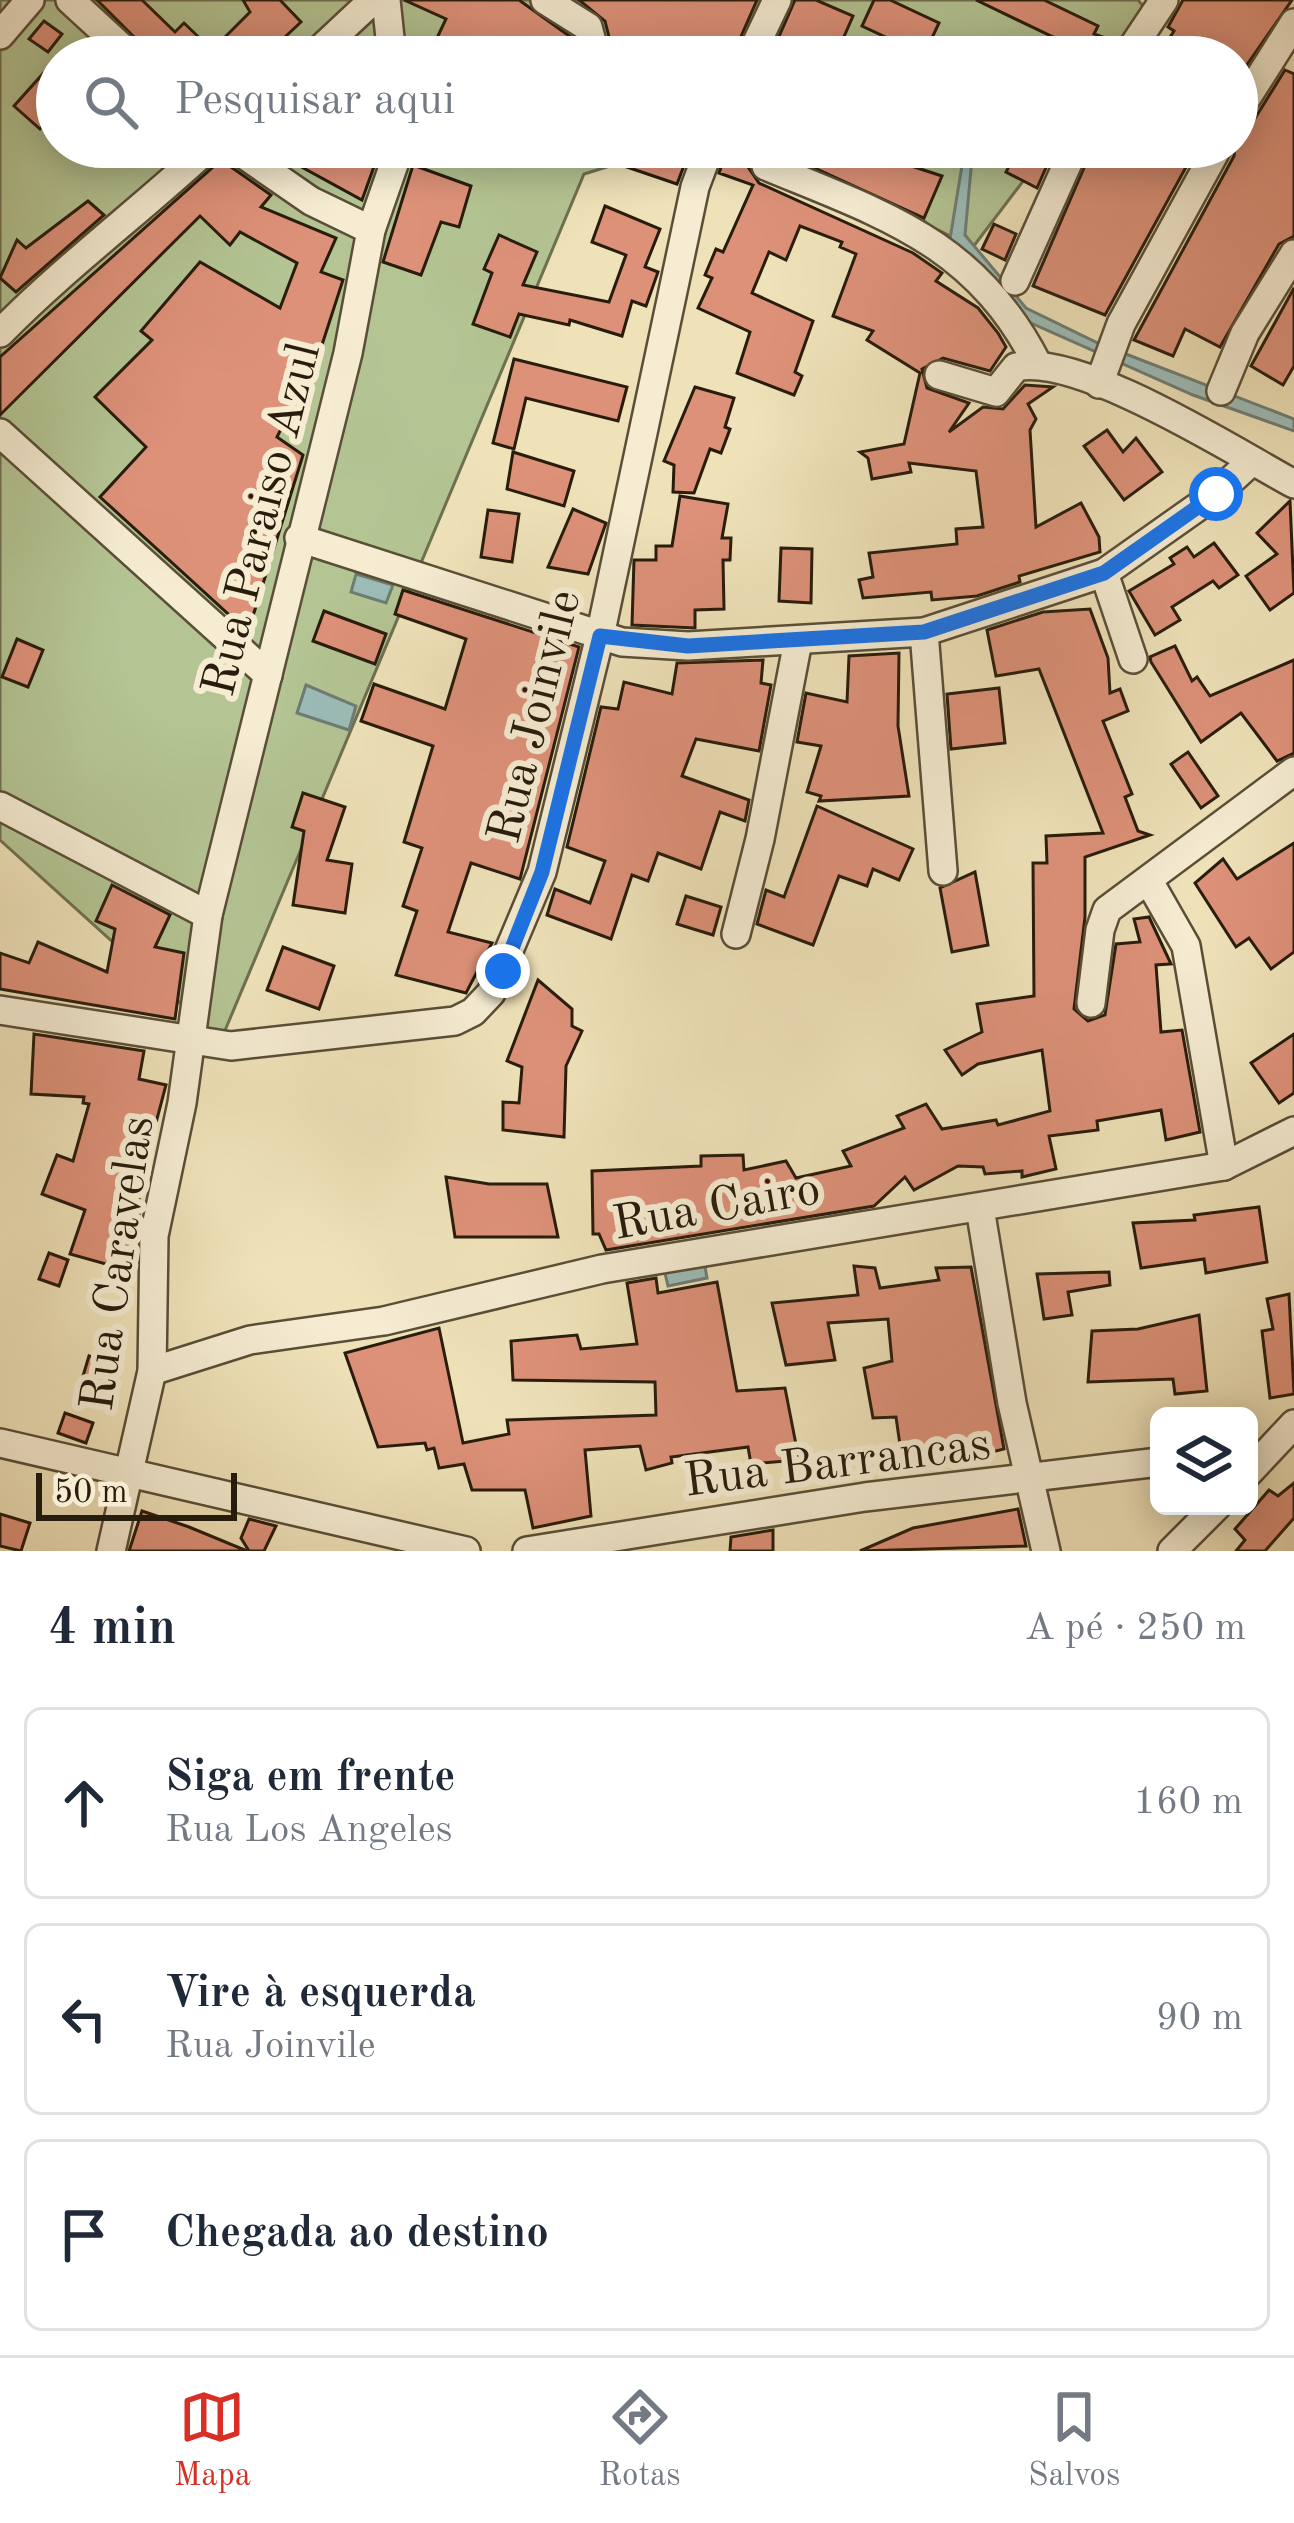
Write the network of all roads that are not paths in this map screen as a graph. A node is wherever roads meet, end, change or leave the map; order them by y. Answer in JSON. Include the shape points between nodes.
{"nodes":[{"id":1,"x":30,"y":0,"type":"edge"},
{"id":2,"x":70,"y":0,"type":"edge"},
{"id":3,"x":373,"y":0,"type":"edge"},
{"id":4,"x":386,"y":0,"type":"edge"},
{"id":5,"x":545,"y":0,"type":"edge"},
{"id":6,"x":777,"y":0,"type":"edge"},
{"id":7,"x":1165,"y":0,"type":"edge"},
{"id":8,"x":1294,"y":22,"type":"edge"},
{"id":9,"x":0,"y":35,"type":"edge"},
{"id":10,"x":109,"y":36,"type":"edge"},
{"id":11,"x":334,"y":36,"type":"edge"},
{"id":12,"x":390,"y":36,"type":"edge"},
{"id":13,"x":590,"y":36,"type":"edge"},
{"id":14,"x":760,"y":36,"type":"edge"},
{"id":15,"x":1140,"y":36,"type":"edge"},
{"id":16,"x":1258,"y":79,"type":"edge"},
{"id":17,"x":186,"y":168,"type":"edge"},
{"id":18,"x":263,"y":168,"type":"edge"},
{"id":19,"x":393,"y":168,"type":"edge"},
{"id":20,"x":702,"y":168,"type":"edge"},
{"id":21,"x":771,"y":168,"type":"edge"},
{"id":22,"x":1066,"y":168,"type":"edge"},
{"id":23,"x":1207,"y":168,"type":"edge"},
{"id":24,"x":371,"y":230,"type":"junction"},
{"id":25,"x":1294,"y":254,"type":"edge"},
{"id":26,"x":1015,"y":281,"type":"dead end"},
{"id":27,"x":0,"y":333,"type":"edge"},
{"id":28,"x":1106,"y":364,"type":"junction"},
{"id":29,"x":1027,"y":366,"type":"junction"},
{"id":30,"x":940,"y":375,"type":"dead end"},
{"id":31,"x":1213,"y":409,"type":"junction"},
{"id":32,"x":0,"y":433,"type":"edge"},
{"id":33,"x":1252,"y":461,"type":"junction"},
{"id":34,"x":1294,"y":484,"type":"edge"},
{"id":35,"x":299,"y":538,"type":"junction"},
{"id":36,"x":1104,"y":573,"type":"junction"},
{"id":37,"x":924,"y":632,"type":"junction"},
{"id":38,"x":600,"y":636,"type":"junction"},
{"id":39,"x":798,"y":641,"type":"junction"},
{"id":40,"x":1133,"y":659,"type":"dead end"},
{"id":41,"x":268,"y":675,"type":"junction"},
{"id":42,"x":1294,"y":771,"type":"edge"},
{"id":43,"x":0,"y":806,"type":"edge"},
{"id":44,"x":944,"y":871,"type":"dead end"},
{"id":45,"x":1150,"y":883,"type":"junction"},
{"id":46,"x":208,"y":915,"type":"junction"},
{"id":47,"x":736,"y":934,"type":"dead end"},
{"id":48,"x":1091,"y":1003,"type":"dead end"},
{"id":49,"x":0,"y":1010,"type":"edge"},
{"id":50,"x":189,"y":1040,"type":"junction"},
{"id":51,"x":1294,"y":1131,"type":"edge"},
{"id":52,"x":1224,"y":1166,"type":"junction"},
{"id":53,"x":980,"y":1208,"type":"junction"},
{"id":54,"x":152,"y":1371,"type":"junction"},
{"id":55,"x":1294,"y":1424,"type":"edge"},
{"id":56,"x":0,"y":1443,"type":"edge"},
{"id":57,"x":1260,"y":1449,"type":"edge"},
{"id":58,"x":1150,"y":1463,"type":"edge"},
{"id":59,"x":129,"y":1474,"type":"junction"},
{"id":60,"x":1033,"y":1480,"type":"junction"},
{"id":61,"x":1207,"y":1515,"type":"edge"},
{"id":62,"x":344,"y":1525,"type":"junction"},
{"id":63,"x":459,"y":1550,"type":"edge"},
{"id":64,"x":111,"y":1551,"type":"edge"},
{"id":65,"x":326,"y":1551,"type":"edge"},
{"id":66,"x":527,"y":1551,"type":"edge"},
{"id":67,"x":1046,"y":1551,"type":"edge"},
{"id":68,"x":1172,"y":1551,"type":"edge"}],
"edges":[{"from":1,"to":9,"type":"street"},
{"from":2,"to":10,"type":"street"},
{"from":3,"to":11,"type":"street"},
{"from":4,"to":12,"type":"street"},
{"from":5,"to":13,"type":"street"},
{"from":6,"to":14,"type":"street"},
{"from":7,"to":15,"type":"street"},
{"from":8,"to":16,"type":"street"},
{"from":17,"to":27,"type":"street"},
{"from":18,"to":24,"type":"street"},
{"from":19,"to":24,"type":"street","name":"Rua Paraiso Azul"},
{"from":20,"to":38,"type":"street","name":"Rua Joinvile"},
{"from":21,"to":29,"type":"street","via":[[909,224],[1019,327]]},
{"from":22,"to":26,"type":"street"},
{"from":23,"to":28,"type":"street"},
{"from":24,"to":35,"type":"street","name":"Rua Paraiso Azul"},
{"from":25,"to":31,"type":"street","via":[[1245,333]]},
{"from":28,"to":29,"type":"street"},
{"from":28,"to":31,"type":"street"},
{"from":29,"to":30,"type":"street","via":[[996,392]]},
{"from":31,"to":33,"type":"street"},
{"from":32,"to":41,"type":"street"},
{"from":33,"to":34,"type":"street"},
{"from":33,"to":36,"type":"street"},
{"from":35,"to":38,"type":"street"},
{"from":35,"to":41,"type":"street","name":"Rua Paraiso Azul"},
{"from":36,"to":37,"type":"street"},
{"from":36,"to":40,"type":"street"},
{"from":37,"to":39,"type":"street"},
{"from":37,"to":44,"type":"street"},
{"from":38,"to":39,"type":"street","via":[[688,646]]},
{"from":38,"to":50,"type":"street","name":"Rua Joinvile","via":[[542,872],[503,971],[473,1012],[455,1021],[230,1046]]},
{"from":39,"to":47,"type":"street"},
{"from":41,"to":46,"type":"street","name":"Rua Paraiso Azul"},
{"from":42,"to":45,"type":"street"},
{"from":43,"to":46,"type":"street"},
{"from":45,"to":48,"type":"street","via":[[1108,910]]},
{"from":45,"to":52,"type":"street","via":[[1186,946]]},
{"from":46,"to":50,"type":"street","name":"Rua Caravelas"},
{"from":49,"to":50,"type":"street"},
{"from":50,"to":54,"type":"street","name":"Rua Caravelas","via":[[154,1236]]},
{"from":51,"to":52,"type":"street","name":"Rua Cairo"},
{"from":52,"to":53,"type":"street","name":"Rua Cairo"},
{"from":53,"to":54,"type":"street","name":"Rua Cairo","via":[[602,1269],[384,1321],[250,1340]]},
{"from":53,"to":60,"type":"street","via":[[1015,1421]]},
{"from":54,"to":59,"type":"street","name":"Rua Caravelas"},
{"from":55,"to":57,"type":"street"},
{"from":56,"to":59,"type":"street"},
{"from":58,"to":60,"type":"street","name":"Rua Barrancas"},
{"from":59,"to":62,"type":"street"},
{"from":59,"to":64,"type":"street","name":"Rua Caravelas"},
{"from":60,"to":66,"type":"street","name":"Rua Barrancas","via":[[865,1497]]},
{"from":60,"to":67,"type":"street"},
{"from":61,"to":68,"type":"street"},
{"from":62,"to":63,"type":"street"},
{"from":62,"to":65,"type":"street"}]}
